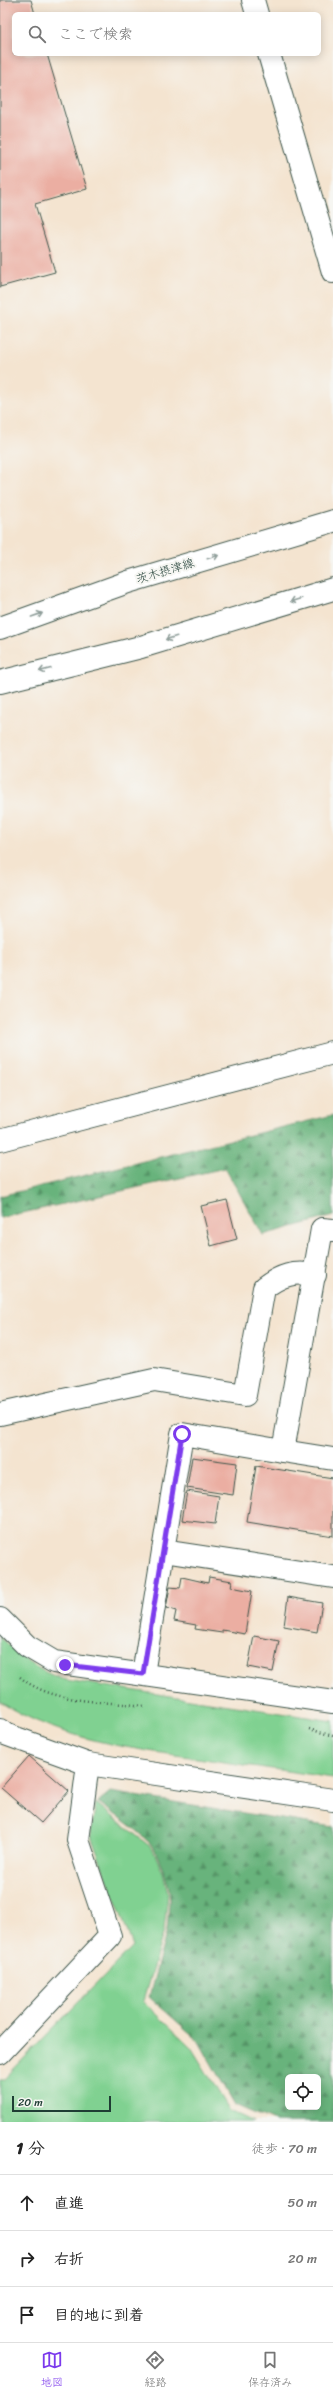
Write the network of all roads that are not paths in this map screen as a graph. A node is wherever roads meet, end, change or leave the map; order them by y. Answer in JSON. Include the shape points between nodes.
{"nodes":[{"id":1,"x":253,"y":0,"type":"edge"},
{"id":2,"x":256,"y":12,"type":"edge"},
{"id":3,"x":270,"y":56,"type":"edge"},
{"id":4,"x":333,"y":272,"type":"edge"},
{"id":5,"x":333,"y":521,"type":"edge"},
{"id":6,"x":333,"y":589,"type":"edge"},
{"id":7,"x":0,"y":628,"type":"edge"},
{"id":8,"x":0,"y":682,"type":"edge"},
{"id":9,"x":333,"y":1053,"type":"edge"},
{"id":10,"x":0,"y":1140,"type":"edge"},
{"id":11,"x":333,"y":1230,"type":"edge"},
{"id":12,"x":315,"y":1275,"type":"junction"},
{"id":13,"x":0,"y":1414,"type":"edge"},
{"id":14,"x":283,"y":1451,"type":"junction"},
{"id":15,"x":333,"y":1459,"type":"edge"},
{"id":16,"x":163,"y":1551,"type":"junction"},
{"id":17,"x":333,"y":1578,"type":"edge"},
{"id":18,"x":0,"y":1619,"type":"edge"},
{"id":19,"x":143,"y":1674,"type":"junction"},
{"id":20,"x":333,"y":1702,"type":"edge"},
{"id":21,"x":2,"y":1735,"type":"edge"},
{"id":22,"x":88,"y":1764,"type":"junction"},
{"id":23,"x":333,"y":1800,"type":"edge"},
{"id":24,"x":0,"y":2053,"type":"edge"}],
"edges":[{"from":1,"to":2,"type":"street"},
{"from":3,"to":4,"type":"street"},
{"from":7,"to":5,"type":"street","name":"茨木摂津線","one_way":true,"via":[[128,582]]},
{"from":6,"to":8,"type":"street","one_way":true,"via":[[141,647]]},
{"from":9,"to":10,"type":"street"},
{"from":11,"to":12,"type":"street","via":[[322,1229]]},
{"from":12,"to":13,"type":"street","via":[[302,1272],[288,1273],[264,1288],[245,1395],[154,1380]]},
{"from":12,"to":14,"type":"street"},
{"from":14,"to":15,"type":"street"},
{"from":14,"to":16,"type":"street","via":[[182,1434]]},
{"from":16,"to":17,"type":"street"},
{"from":16,"to":19,"type":"street"},
{"from":18,"to":19,"type":"street","via":[[27,1646],[54,1662]]},
{"from":19,"to":20,"type":"street"},
{"from":21,"to":22,"type":"street"},
{"from":22,"to":23,"type":"street"},
{"from":22,"to":24,"type":"street","via":[[78,1840],[110,1936]]}]}
